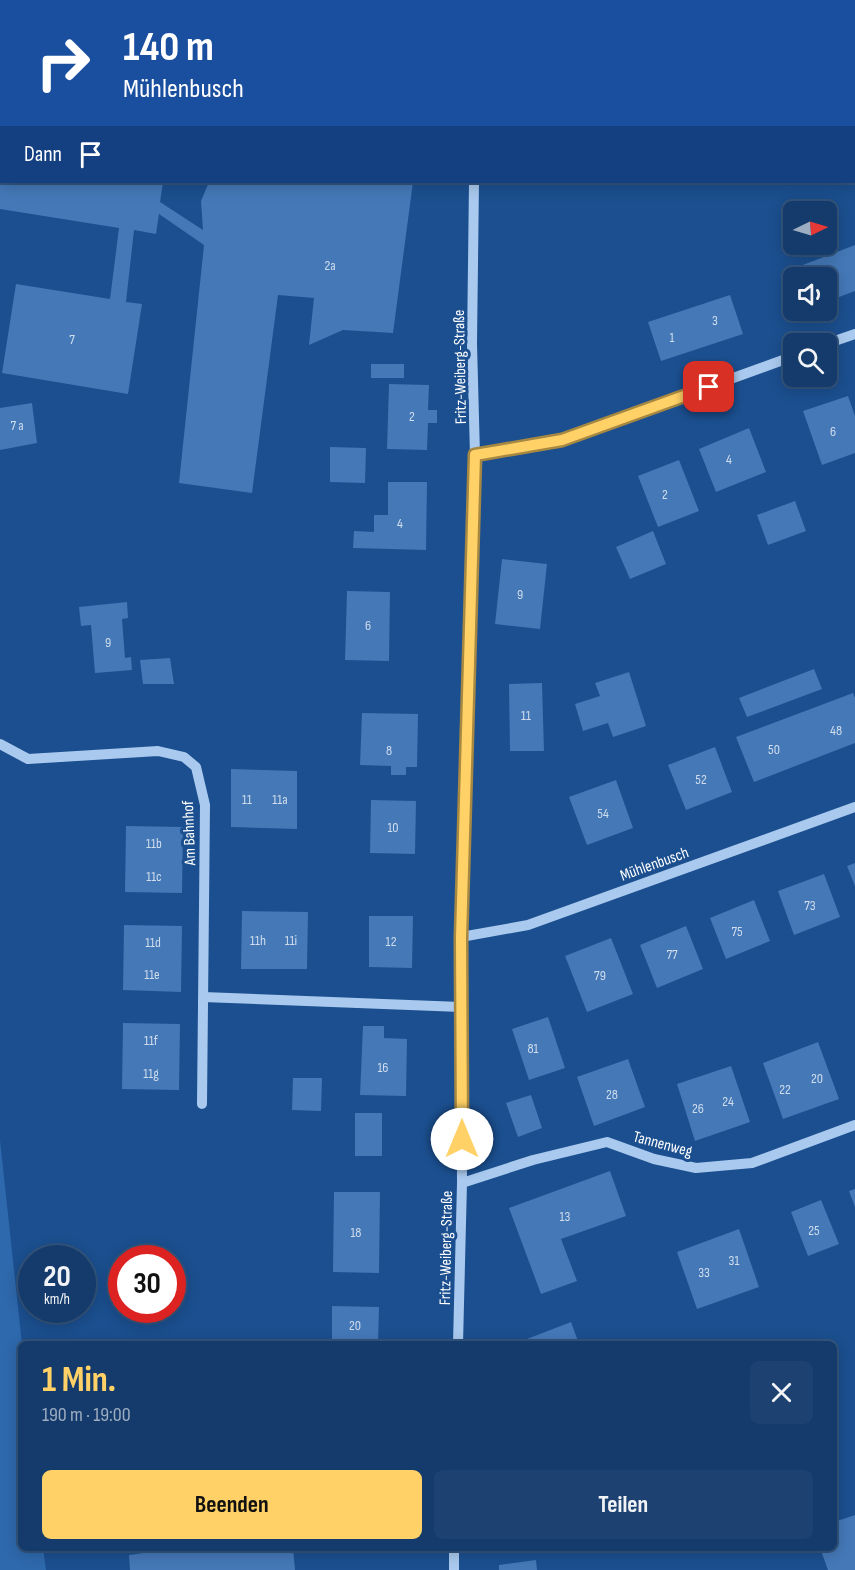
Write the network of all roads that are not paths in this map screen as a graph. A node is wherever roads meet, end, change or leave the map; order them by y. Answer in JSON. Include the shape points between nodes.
{"nodes":[{"id":1,"x":474,"y":183,"type":"edge"},
{"id":2,"x":855,"y":334,"type":"edge"},
{"id":3,"x":837,"y":340,"type":"edge"},
{"id":4,"x":783,"y":360,"type":"edge"},
{"id":5,"x":475,"y":455,"type":"junction"},
{"id":6,"x":0,"y":744,"type":"edge"},
{"id":7,"x":855,"y":807,"type":"edge"},
{"id":8,"x":461,"y":938,"type":"junction"},
{"id":9,"x":203,"y":997,"type":"junction"},
{"id":10,"x":461,"y":1007,"type":"junction"},
{"id":11,"x":202,"y":1104,"type":"dead end"},
{"id":12,"x":855,"y":1125,"type":"edge"},
{"id":13,"x":462,"y":1183,"type":"junction"},
{"id":14,"x":458,"y":1341,"type":"edge"},
{"id":15,"x":454,"y":1551,"type":"edge"},
{"id":16,"x":454,"y":1570,"type":"edge"}],
"edges":[{"from":1,"to":5,"type":"street","name":"Fritz-Weiberg-Straße"},
{"from":2,"to":3,"type":"street"},
{"from":4,"to":5,"type":"street","via":[[562,440]]},
{"from":5,"to":8,"type":"street","name":"Fritz-Weiberg-Straße"},
{"from":6,"to":9,"type":"street","name":"Am Bahnhof","via":[[28,759],[158,751],[184,757],[196,767],[205,805]]},
{"from":7,"to":8,"type":"street","name":"Mühlenbusch","via":[[528,926]]},
{"from":8,"to":10,"type":"street","name":"Fritz-Weiberg-Straße"},
{"from":9,"to":10,"type":"street"},
{"from":9,"to":11,"type":"street","name":"Am Bahnhof"},
{"from":10,"to":13,"type":"street","name":"Fritz-Weiberg-Straße"},
{"from":12,"to":13,"type":"street","name":"Tannenweg","via":[[752,1163],[696,1168],[654,1159],[607,1142]]},
{"from":13,"to":14,"type":"street","name":"Fritz-Weiberg-Straße"},
{"from":15,"to":16,"type":"street"}]}
